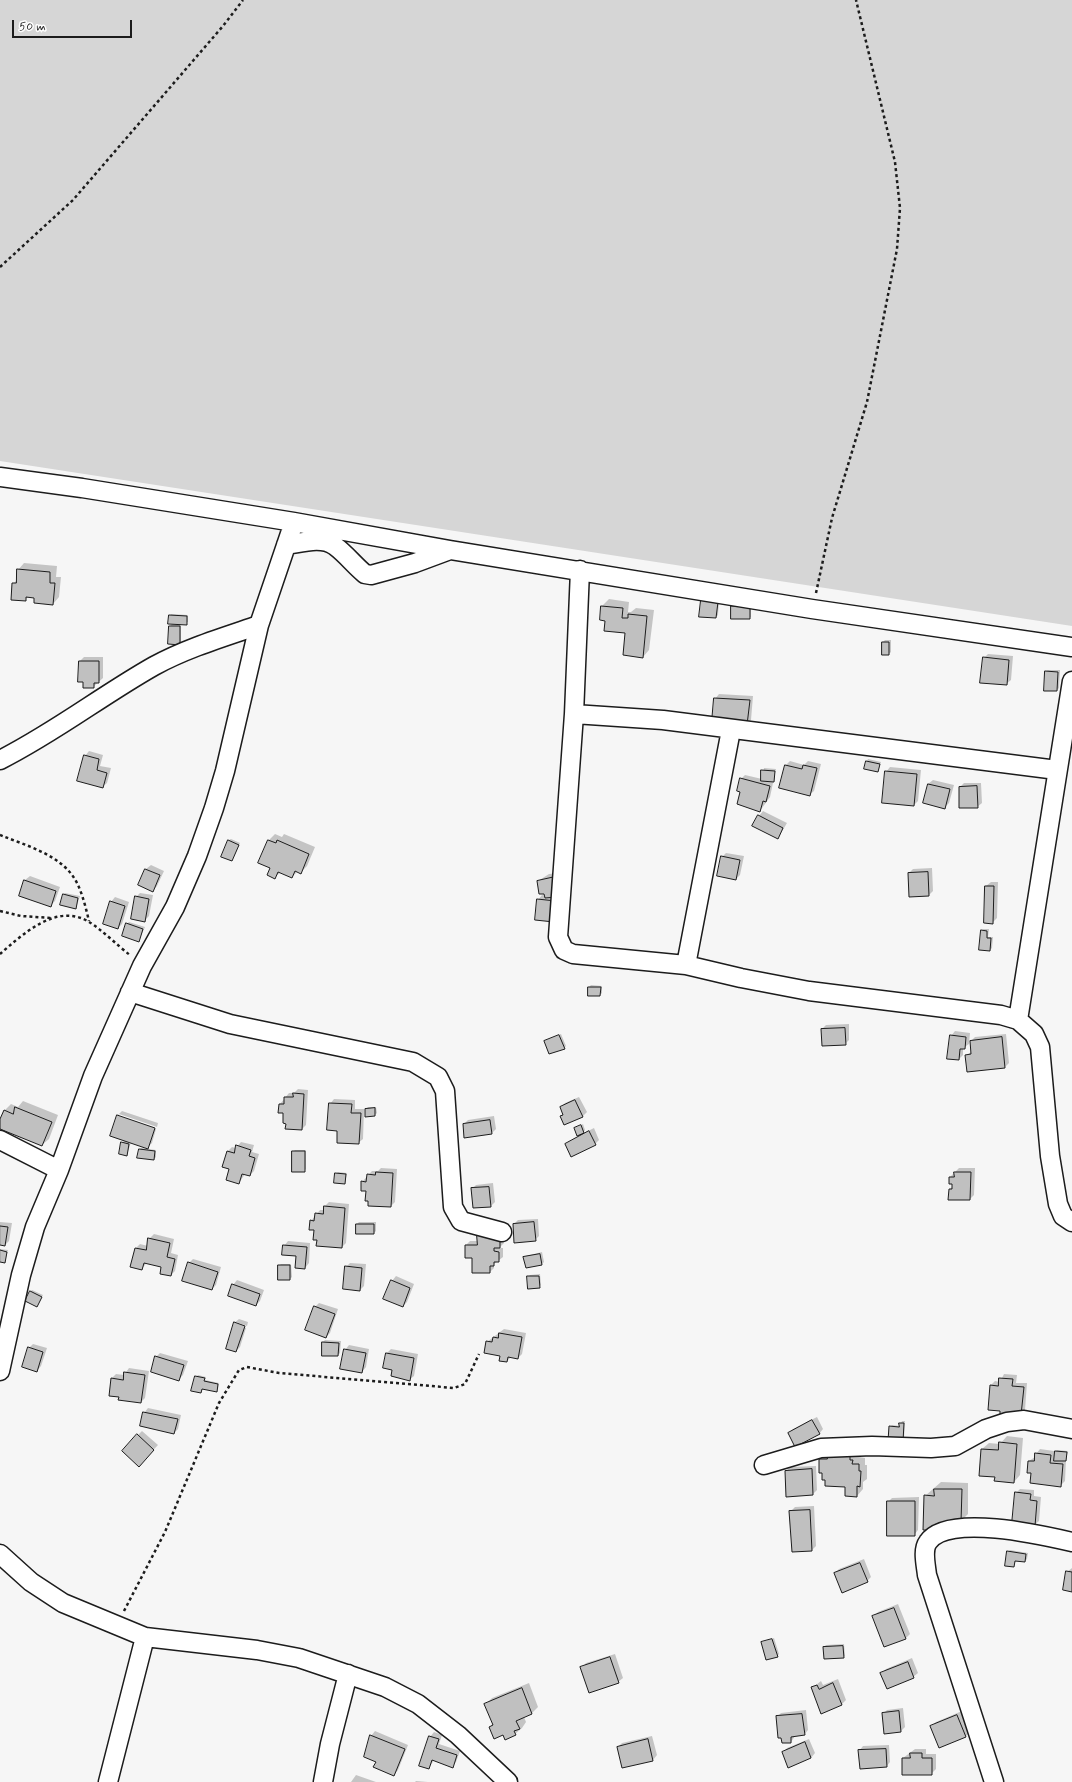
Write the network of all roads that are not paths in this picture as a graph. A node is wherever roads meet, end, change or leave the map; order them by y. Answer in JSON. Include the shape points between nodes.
{"nodes":[{"id":1,"x":0,"y":477,"type":"edge"},
{"id":2,"x":294,"y":522,"type":"junction"},
{"id":3,"x":286,"y":545,"type":"junction"},
{"id":4,"x":450,"y":550,"type":"junction"},
{"id":5,"x":580,"y":570,"type":"junction"},
{"id":6,"x":259,"y":625,"type":"junction"},
{"id":7,"x":1072,"y":647,"type":"edge"},
{"id":8,"x":1072,"y":681,"type":"edge"},
{"id":9,"x":574,"y":714,"type":"junction"},
{"id":10,"x":731,"y":730,"type":"junction"},
{"id":11,"x":0,"y":760,"type":"edge"},
{"id":12,"x":1057,"y":770,"type":"junction"},
{"id":13,"x":686,"y":965,"type":"junction"},
{"id":14,"x":130,"y":992,"type":"junction"},
{"id":15,"x":1018,"y":1020,"type":"junction"},
{"id":16,"x":0,"y":1140,"type":"edge"},
{"id":17,"x":59,"y":1170,"type":"junction"},
{"id":18,"x":1072,"y":1222,"type":"edge"},
{"id":19,"x":502,"y":1232,"type":"dead end"},
{"id":20,"x":5,"y":1324,"type":"edge"},
{"id":21,"x":0,"y":1371,"type":"edge"},
{"id":22,"x":1072,"y":1429,"type":"edge"},
{"id":23,"x":764,"y":1465,"type":"dead end"},
{"id":24,"x":1072,"y":1542,"type":"edge"},
{"id":25,"x":0,"y":1554,"type":"edge"},
{"id":26,"x":145,"y":1637,"type":"junction"},
{"id":27,"x":348,"y":1674,"type":"junction"},
{"id":28,"x":108,"y":1782,"type":"edge"},
{"id":29,"x":323,"y":1782,"type":"edge"},
{"id":30,"x":508,"y":1782,"type":"edge"},
{"id":31,"x":994,"y":1782,"type":"edge"}],
"edges":[{"from":1,"to":2,"type":"street"},
{"from":2,"to":3,"type":"street"},
{"from":2,"to":4,"type":"street"},
{"from":3,"to":4,"type":"street","via":[[328,543],[364,574],[371,575]]},
{"from":3,"to":6,"type":"street"},
{"from":4,"to":5,"type":"street"},
{"from":5,"to":7,"type":"street","via":[[812,609]]},
{"from":5,"to":9,"type":"street"},
{"from":6,"to":11,"type":"street","via":[[196,647],[155,666],[62,726]]},
{"from":6,"to":14,"type":"street","via":[[214,808],[175,907]]},
{"from":8,"to":12,"type":"street"},
{"from":9,"to":10,"type":"street","via":[[663,720]]},
{"from":9,"to":13,"type":"street","via":[[558,937],[564,950],[573,954]]},
{"from":10,"to":12,"type":"street"},
{"from":10,"to":13,"type":"street"},
{"from":12,"to":15,"type":"street"},
{"from":13,"to":15,"type":"street","via":[[809,991],[979,1011]]},
{"from":14,"to":17,"type":"street","via":[[93,1076]]},
{"from":14,"to":19,"type":"street","via":[[230,1024],[413,1062],[438,1077],[445,1091],[453,1207],[461,1221]]},
{"from":15,"to":18,"type":"street","via":[[1034,1034],[1040,1047],[1050,1156],[1058,1204],[1063,1216]]},
{"from":16,"to":17,"type":"street"},
{"from":17,"to":20,"type":"street","via":[[35,1226]]},
{"from":20,"to":21,"type":"street"},
{"from":22,"to":23,"type":"street","via":[[1024,1420],[986,1429],[955,1446],[821,1448]]},
{"from":24,"to":31,"type":"street","via":[[994,1528],[965,1528],[946,1529],[934,1534],[927,1543],[927,1575]]},
{"from":25,"to":26,"type":"street","via":[[31,1582],[62,1602]]},
{"from":26,"to":27,"type":"street","via":[[257,1650],[299,1658]]},
{"from":26,"to":28,"type":"street"},
{"from":27,"to":29,"type":"street"},
{"from":27,"to":30,"type":"street","via":[[384,1687],[418,1704],[458,1735]]}]}
